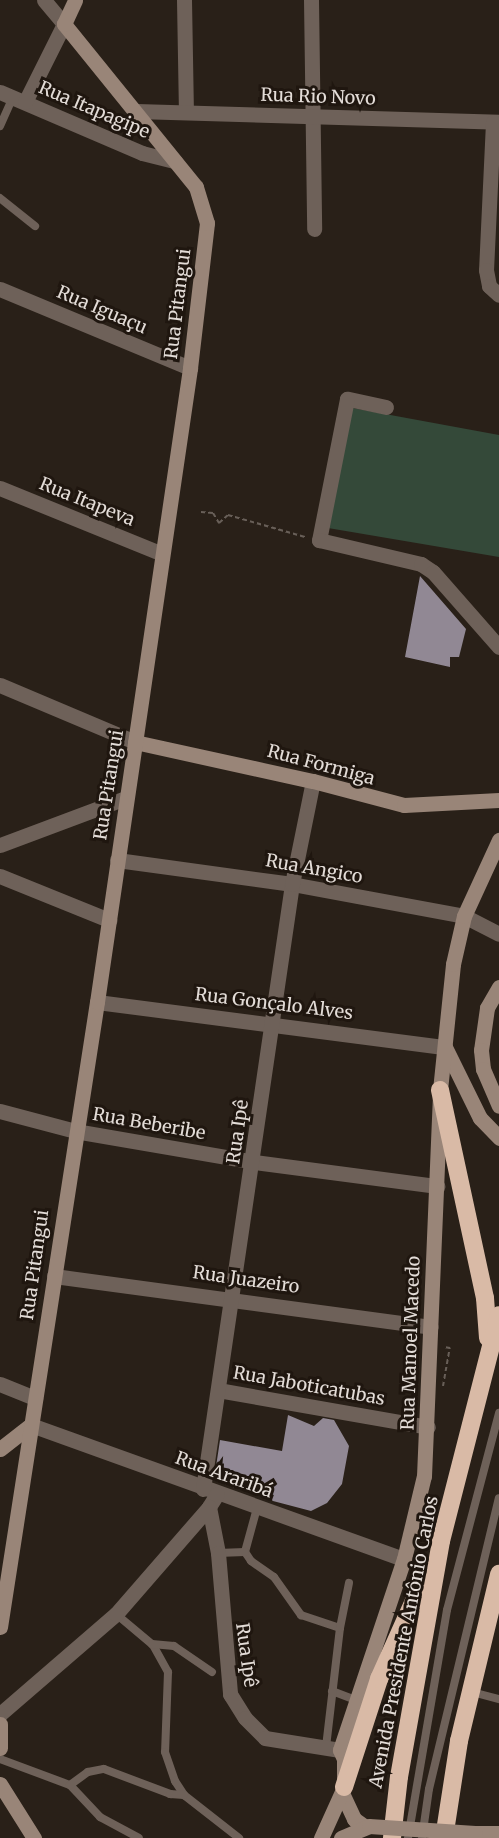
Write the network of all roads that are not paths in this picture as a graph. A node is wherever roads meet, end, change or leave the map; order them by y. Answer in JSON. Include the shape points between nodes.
{"nodes":[{"id":1,"x":44,"y":0,"type":"edge"},
{"id":2,"x":75,"y":0,"type":"edge"},
{"id":3,"x":184,"y":0,"type":"edge"},
{"id":4,"x":312,"y":0,"type":"edge"},
{"id":5,"x":64,"y":24,"type":"junction"},
{"id":6,"x":13,"y":97,"type":"edge"},
{"id":7,"x":136,"y":111,"type":"junction"},
{"id":8,"x":186,"y":111,"type":"junction"},
{"id":9,"x":312,"y":117,"type":"junction"},
{"id":10,"x":496,"y":122,"type":"edge"},
{"id":11,"x":0,"y":126,"type":"edge"},
{"id":12,"x":175,"y":161,"type":"junction"},
{"id":13,"x":0,"y":198,"type":"edge"},
{"id":14,"x":35,"y":226,"type":"dead end"},
{"id":15,"x":314,"y":230,"type":"dead end"},
{"id":16,"x":0,"y":289,"type":"edge"},
{"id":17,"x":499,"y":295,"type":"edge"},
{"id":18,"x":190,"y":368,"type":"junction"},
{"id":19,"x":386,"y":407,"type":"dead end"},
{"id":20,"x":0,"y":488,"type":"edge"},
{"id":21,"x":160,"y":553,"type":"junction"},
{"id":22,"x":499,"y":647,"type":"edge"},
{"id":23,"x":0,"y":685,"type":"edge"},
{"id":24,"x":135,"y":742,"type":"junction"},
{"id":25,"x":313,"y":780,"type":"junction"},
{"id":26,"x":126,"y":798,"type":"junction"},
{"id":27,"x":499,"y":800,"type":"edge"},
{"id":28,"x":499,"y":840,"type":"edge"},
{"id":29,"x":0,"y":845,"type":"edge"},
{"id":30,"x":117,"y":860,"type":"junction"},
{"id":31,"x":0,"y":876,"type":"edge"},
{"id":32,"x":292,"y":884,"type":"junction"},
{"id":33,"x":464,"y":916,"type":"junction"},
{"id":34,"x":109,"y":920,"type":"junction"},
{"id":35,"x":499,"y":934,"type":"edge"},
{"id":36,"x":499,"y":987,"type":"edge"},
{"id":37,"x":97,"y":1002,"type":"junction"},
{"id":38,"x":273,"y":1023,"type":"junction"},
{"id":39,"x":445,"y":1047,"type":"junction"},
{"id":40,"x":440,"y":1090,"type":"junction"},
{"id":41,"x":499,"y":1106,"type":"edge"},
{"id":42,"x":0,"y":1111,"type":"edge"},
{"id":43,"x":75,"y":1131,"type":"junction"},
{"id":44,"x":499,"y":1138,"type":"edge"},
{"id":45,"x":254,"y":1162,"type":"junction"},
{"id":46,"x":436,"y":1186,"type":"junction"},
{"id":47,"x":54,"y":1276,"type":"junction"},
{"id":48,"x":232,"y":1297,"type":"junction"},
{"id":49,"x":499,"y":1315,"type":"edge"},
{"id":50,"x":431,"y":1327,"type":"junction"},
{"id":51,"x":489,"y":1356,"type":"junction"},
{"id":52,"x":0,"y":1384,"type":"edge"},
{"id":53,"x":218,"y":1390,"type":"junction"},
{"id":54,"x":35,"y":1398,"type":"junction"},
{"id":55,"x":499,"y":1413,"type":"edge"},
{"id":56,"x":31,"y":1425,"type":"junction"},
{"id":57,"x":428,"y":1427,"type":"junction"},
{"id":58,"x":0,"y":1449,"type":"edge"},
{"id":59,"x":209,"y":1496,"type":"junction"},
{"id":60,"x":499,"y":1498,"type":"edge"},
{"id":61,"x":257,"y":1508,"type":"junction"},
{"id":62,"x":441,"y":1541,"type":"junction"},
{"id":63,"x":245,"y":1552,"type":"junction"},
{"id":64,"x":218,"y":1553,"type":"junction"},
{"id":65,"x":404,"y":1559,"type":"junction"},
{"id":66,"x":499,"y":1574,"type":"edge"},
{"id":67,"x":349,"y":1583,"type":"dead end"},
{"id":68,"x":496,"y":1599,"type":"edge"},
{"id":69,"x":116,"y":1614,"type":"junction"},
{"id":70,"x":0,"y":1628,"type":"edge"},
{"id":71,"x":340,"y":1628,"type":"junction"},
{"id":72,"x":152,"y":1644,"type":"junction"},
{"id":73,"x":212,"y":1672,"type":"dead end"},
{"id":74,"x":332,"y":1691,"type":"junction"},
{"id":75,"x":470,"y":1691,"type":"junction"},
{"id":76,"x":499,"y":1699,"type":"edge"},
{"id":77,"x":356,"y":1700,"type":"junction"},
{"id":78,"x":0,"y":1714,"type":"edge"},
{"id":79,"x":0,"y":1724,"type":"edge"},
{"id":80,"x":0,"y":1748,"type":"edge"},
{"id":81,"x":333,"y":1748,"type":"junction"},
{"id":82,"x":0,"y":1759,"type":"edge"},
{"id":83,"x":0,"y":1784,"type":"edge"},
{"id":84,"x":70,"y":1785,"type":"junction"},
{"id":85,"x":343,"y":1790,"type":"junction"},
{"id":86,"x":184,"y":1795,"type":"junction"},
{"id":87,"x":367,"y":1826,"type":"junction"},
{"id":88,"x":499,"y":1833,"type":"edge"},
{"id":89,"x":34,"y":1838,"type":"edge"},
{"id":90,"x":139,"y":1838,"type":"edge"},
{"id":91,"x":238,"y":1838,"type":"edge"},
{"id":92,"x":321,"y":1838,"type":"edge"},
{"id":93,"x":341,"y":1838,"type":"edge"},
{"id":94,"x":392,"y":1838,"type":"edge"},
{"id":95,"x":408,"y":1838,"type":"edge"},
{"id":96,"x":422,"y":1838,"type":"edge"},
{"id":97,"x":444,"y":1838,"type":"edge"}],
"edges":[{"from":1,"to":5,"type":"street","name":"Rua Pitangui"},
{"from":2,"to":5,"type":"street"},
{"from":3,"to":8,"type":"street"},
{"from":4,"to":9,"type":"street"},
{"from":5,"to":6,"type":"street"},
{"from":5,"to":7,"type":"street","name":"Rua Pitangui"},
{"from":6,"to":11,"type":"lane"},
{"from":6,"to":12,"type":"street","name":"Rua Itapagipe","via":[[142,153]]},
{"from":7,"to":8,"type":"street","name":"Rua Rio Novo"},
{"from":7,"to":12,"type":"street","name":"Rua Pitangui"},
{"from":8,"to":9,"type":"street","name":"Rua Rio Novo"},
{"from":9,"to":10,"type":"street","name":"Rua Rio Novo"},
{"from":9,"to":15,"type":"street"},
{"from":10,"to":17,"type":"street","via":[[486,279]]},
{"from":12,"to":18,"type":"street","name":"Rua Pitangui","via":[[203,199],[207,223]]},
{"from":13,"to":14,"type":"lane"},
{"from":16,"to":18,"type":"street","name":"Rua Iguaçu"},
{"from":18,"to":21,"type":"street","name":"Rua Pitangui"},
{"from":19,"to":22,"type":"street","via":[[346,399],[319,540],[421,564],[433,572]]},
{"from":20,"to":21,"type":"street","name":"Rua Itapeva"},
{"from":21,"to":24,"type":"street","name":"Rua Pitangui"},
{"from":23,"to":24,"type":"street"},
{"from":24,"to":25,"type":"street","name":"Rua Formiga"},
{"from":24,"to":26,"type":"street","name":"Rua Pitangui"},
{"from":25,"to":27,"type":"street","name":"Rua Formiga","via":[[404,805]]},
{"from":25,"to":32,"type":"street","name":"Rua Ipê"},
{"from":26,"to":29,"type":"street"},
{"from":26,"to":30,"type":"street","name":"Rua Pitangui"},
{"from":28,"to":33,"type":"street","name":"Rua Manoel Macedo"},
{"from":30,"to":32,"type":"street","name":"Rua Angico"},
{"from":30,"to":34,"type":"street","name":"Rua Pitangui"},
{"from":31,"to":34,"type":"street"},
{"from":32,"to":33,"type":"street","name":"Rua Angico"},
{"from":32,"to":38,"type":"street","name":"Rua Ipê"},
{"from":33,"to":35,"type":"street","name":"Rua Angico"},
{"from":33,"to":39,"type":"street","name":"Rua Manoel Macedo","via":[[453,964]]},
{"from":34,"to":37,"type":"street","name":"Rua Pitangui"},
{"from":36,"to":41,"type":"street","via":[[482,1028],[483,1069]]},
{"from":37,"to":38,"type":"street","name":"Rua Gonçalo Alves"},
{"from":37,"to":43,"type":"street","name":"Rua Pitangui"},
{"from":38,"to":39,"type":"street","name":"Rua Gonçalo Alves"},
{"from":38,"to":45,"type":"street","name":"Rua Ipê"},
{"from":39,"to":40,"type":"street","name":"Rua Manoel Macedo"},
{"from":39,"to":44,"type":"street","via":[[473,1105]]},
{"from":40,"to":46,"type":"street","name":"Rua Manoel Macedo"},
{"from":40,"to":51,"type":"highway","via":[[485,1298]]},
{"from":42,"to":43,"type":"street","name":"Rua Beberibe"},
{"from":43,"to":45,"type":"street","name":"Rua Beberibe"},
{"from":43,"to":47,"type":"street","name":"Rua Pitangui"},
{"from":45,"to":46,"type":"street","name":"Rua Beberibe"},
{"from":45,"to":48,"type":"street","name":"Rua Ipê"},
{"from":46,"to":50,"type":"street","name":"Rua Manoel Macedo"},
{"from":47,"to":48,"type":"street","name":"Rua Juazeiro"},
{"from":47,"to":54,"type":"street","name":"Rua Pitangui"},
{"from":48,"to":50,"type":"street","name":"Rua Juazeiro"},
{"from":48,"to":53,"type":"street","name":"Rua Ipê"},
{"from":49,"to":51,"type":"highway","name":"Avenida Presidente Antônio Carlos"},
{"from":50,"to":57,"type":"street","name":"Rua Manoel Macedo"},
{"from":51,"to":62,"type":"highway","name":"Avenida Presidente Antônio Carlos"},
{"from":52,"to":54,"type":"street"},
{"from":53,"to":57,"type":"street","name":"Rua Jaboticatubas"},
{"from":53,"to":59,"type":"street","name":"Rua Ipê"},
{"from":54,"to":56,"type":"street","name":"Rua Pitangui"},
{"from":55,"to":95,"type":"lane","via":[[447,1610],[417,1764]]},
{"from":56,"to":58,"type":"street"},
{"from":56,"to":59,"type":"street","name":"Rua Araribá"},
{"from":56,"to":70,"type":"street","name":"Rua Pitangui"},
{"from":57,"to":65,"type":"street","name":"Rua Manoel Macedo","via":[[424,1476]]},
{"from":59,"to":61,"type":"street","name":"Rua Araribá"},
{"from":59,"to":64,"type":"street","name":"Rua Ipê"},
{"from":59,"to":69,"type":"street"},
{"from":60,"to":96,"type":"lane","via":[[429,1788]]},
{"from":61,"to":63,"type":"lane"},
{"from":61,"to":65,"type":"street","name":"Rua Araribá"},
{"from":62,"to":85,"type":"highway","via":[[379,1679]]},
{"from":62,"to":94,"type":"highway","name":"Avenida Presidente Antônio Carlos","via":[[399,1777]]},
{"from":63,"to":64,"type":"lane"},
{"from":63,"to":71,"type":"lane","via":[[250,1561],[274,1577],[301,1615]]},
{"from":64,"to":81,"type":"street","name":"Rua Ipê","via":[[230,1694],[245,1718],[265,1738]]},
{"from":65,"to":77,"type":"street","name":"Rua Manoel Macedo"},
{"from":66,"to":68,"type":"highway"},
{"from":67,"to":71,"type":"lane"},
{"from":68,"to":75,"type":"highway"},
{"from":69,"to":72,"type":"lane"},
{"from":69,"to":78,"type":"street"},
{"from":71,"to":74,"type":"lane"},
{"from":72,"to":73,"type":"lane","via":[[174,1646]]},
{"from":72,"to":86,"type":"lane","via":[[168,1672],[165,1752]]},
{"from":74,"to":77,"type":"lane"},
{"from":74,"to":81,"type":"lane"},
{"from":75,"to":76,"type":"lane"},
{"from":75,"to":97,"type":"highway"},
{"from":77,"to":81,"type":"street","name":"Rua Manoel Macedo"},
{"from":79,"to":80,"type":"street"},
{"from":81,"to":85,"type":"street","name":"Rua Manoel Macedo","via":[[344,1759]]},
{"from":82,"to":84,"type":"lane"},
{"from":83,"to":89,"type":"street"},
{"from":84,"to":86,"type":"lane","via":[[88,1772],[104,1769],[170,1794]]},
{"from":84,"to":90,"type":"lane","via":[[100,1816]]},
{"from":85,"to":87,"type":"street","via":[[354,1819]]},
{"from":85,"to":92,"type":"street","name":"Rua Manoel Macedo"},
{"from":86,"to":91,"type":"lane"},
{"from":87,"to":88,"type":"street","bridge":true},
{"from":87,"to":93,"type":"street"}]}
